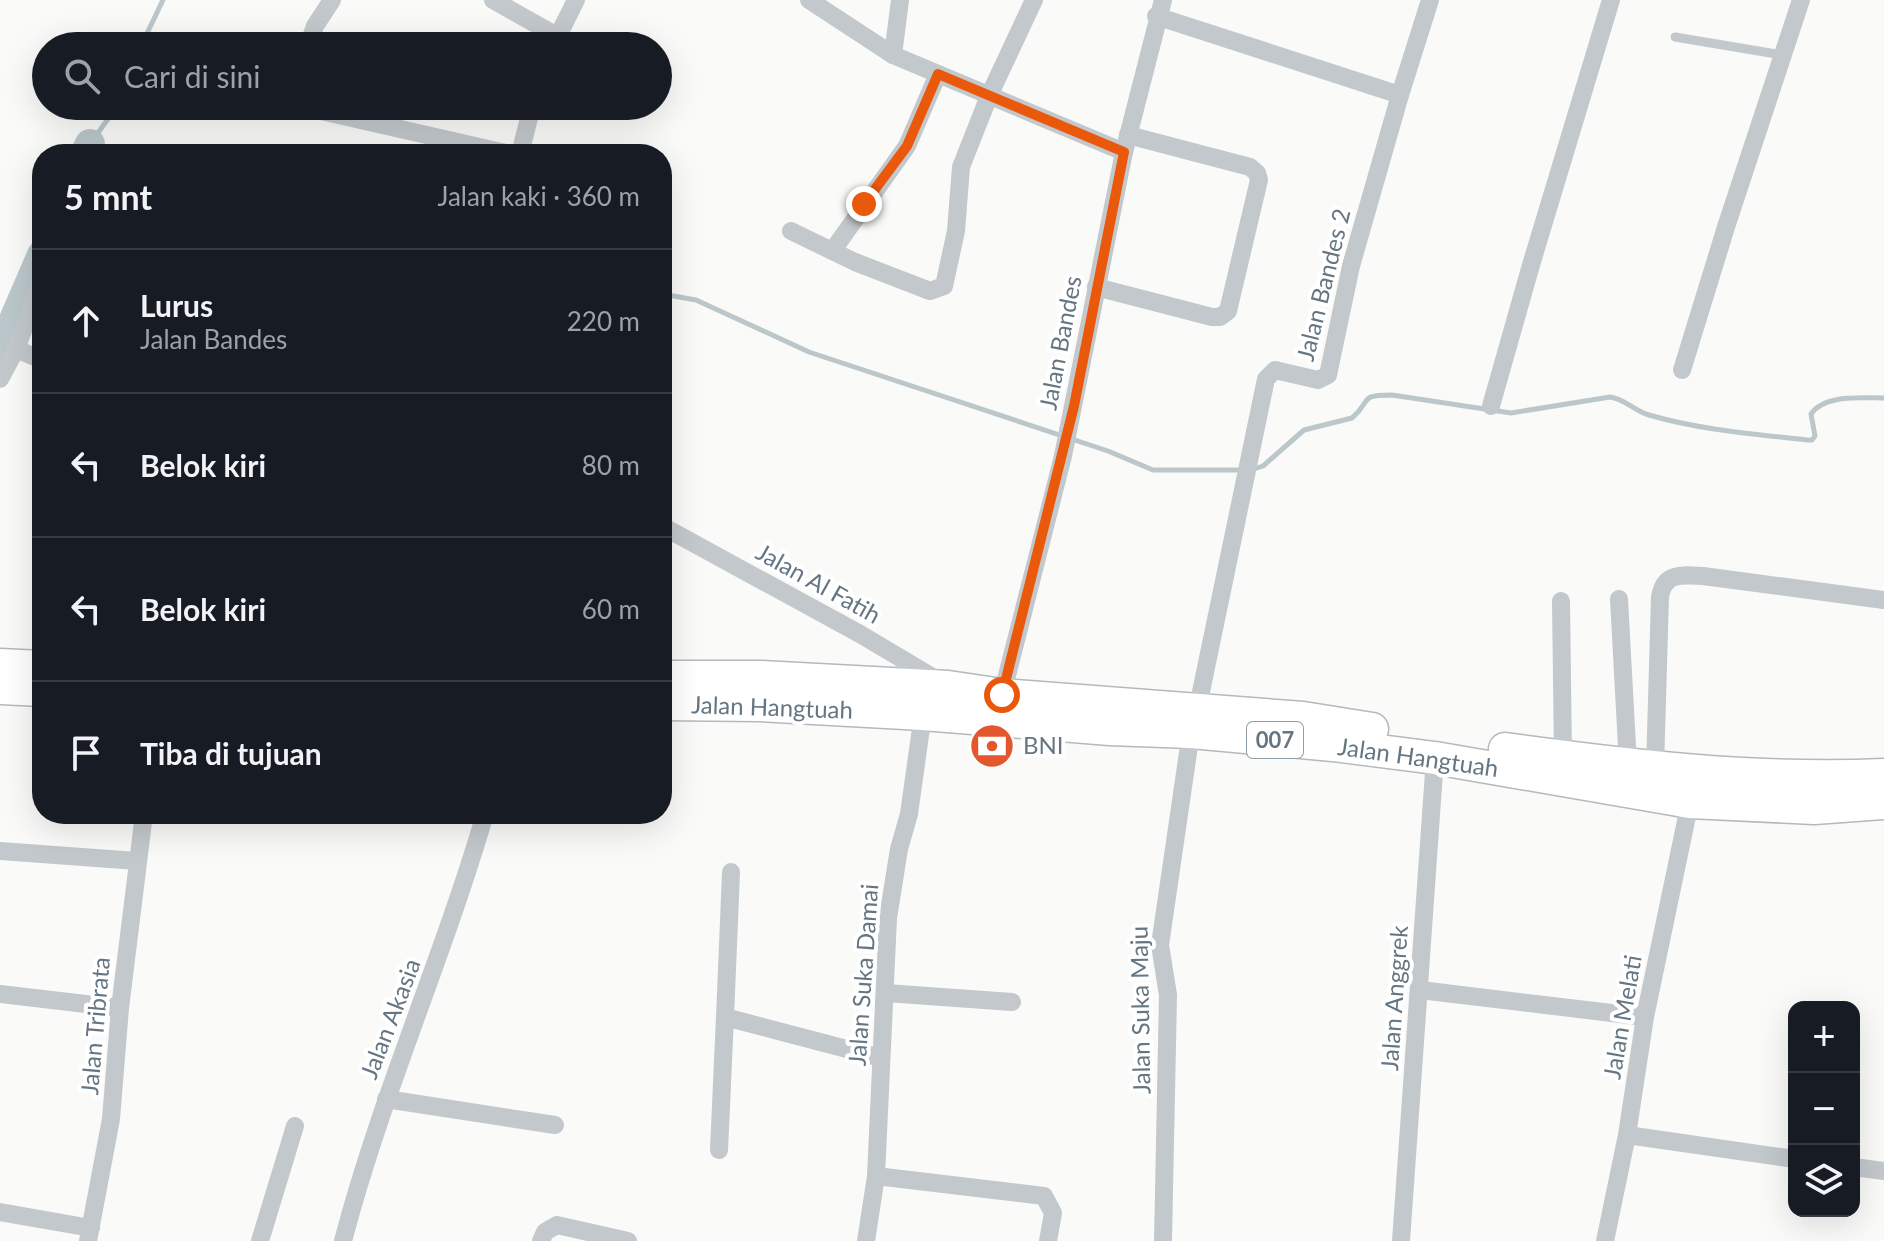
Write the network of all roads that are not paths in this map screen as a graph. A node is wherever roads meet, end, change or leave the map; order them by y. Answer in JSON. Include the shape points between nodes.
{"nodes":[{"id":1,"x":332,"y":0,"type":"edge"},
{"id":2,"x":493,"y":0,"type":"edge"},
{"id":3,"x":576,"y":0,"type":"edge"},
{"id":4,"x":809,"y":0,"type":"edge"},
{"id":5,"x":900,"y":0,"type":"edge"},
{"id":6,"x":1034,"y":0,"type":"edge"},
{"id":7,"x":1430,"y":0,"type":"edge"},
{"id":8,"x":1611,"y":0,"type":"edge"},
{"id":9,"x":1801,"y":0,"type":"edge"},
{"id":10,"x":1160,"y":8,"type":"edge"},
{"id":11,"x":313,"y":32,"type":"edge"},
{"id":12,"x":541,"y":32,"type":"edge"},
{"id":13,"x":560,"y":32,"type":"edge"},
{"id":14,"x":1675,"y":37,"type":"dead end"},
{"id":15,"x":893,"y":55,"type":"junction"},
{"id":16,"x":1782,"y":55,"type":"junction"},
{"id":17,"x":938,"y":74,"type":"junction"},
{"id":18,"x":1400,"y":95,"type":"junction"},
{"id":19,"x":989,"y":96,"type":"junction"},
{"id":20,"x":361,"y":120,"type":"edge"},
{"id":21,"x":528,"y":120,"type":"edge"},
{"id":22,"x":1126,"y":143,"type":"junction"},
{"id":23,"x":466,"y":144,"type":"edge"},
{"id":24,"x":522,"y":144,"type":"edge"},
{"id":25,"x":791,"y":231,"type":"dead end"},
{"id":26,"x":833,"y":250,"type":"junction"},
{"id":27,"x":1096,"y":287,"type":"junction"},
{"id":28,"x":32,"y":307,"type":"edge"},
{"id":29,"x":16,"y":349,"type":"junction"},
{"id":30,"x":32,"y":356,"type":"edge"},
{"id":31,"x":1682,"y":370,"type":"dead end"},
{"id":32,"x":0,"y":379,"type":"edge"},
{"id":33,"x":1491,"y":406,"type":"dead end"},
{"id":34,"x":672,"y":531,"type":"edge"},
{"id":35,"x":1619,"y":599,"type":"dead end"},
{"id":36,"x":1884,"y":600,"type":"edge"},
{"id":37,"x":1561,"y":601,"type":"dead end"},
{"id":38,"x":0,"y":665,"type":"edge"},
{"id":39,"x":32,"y":667,"type":"edge"},
{"id":40,"x":672,"y":677,"type":"edge"},
{"id":41,"x":948,"y":687,"type":"junction"},
{"id":42,"x":0,"y":688,"type":"edge"},
{"id":43,"x":32,"y":690,"type":"edge"},
{"id":44,"x":1002,"y":695,"type":"junction"},
{"id":45,"x":672,"y":704,"type":"edge"},
{"id":46,"x":923,"y":714,"type":"junction"},
{"id":47,"x":1111,"y":717,"type":"junction"},
{"id":48,"x":1194,"y":722,"type":"junction"},
{"id":49,"x":1563,"y":757,"type":"junction"},
{"id":50,"x":1435,"y":758,"type":"junction"},
{"id":51,"x":1642,"y":767,"type":"junction"},
{"id":52,"x":1884,"y":775,"type":"edge"},
{"id":53,"x":1813,"y":793,"type":"junction"},
{"id":54,"x":1690,"y":802,"type":"junction"},
{"id":55,"x":1884,"y":803,"type":"edge"},
{"id":56,"x":143,"y":824,"type":"edge"},
{"id":57,"x":482,"y":824,"type":"edge"},
{"id":58,"x":0,"y":851,"type":"edge"},
{"id":59,"x":137,"y":861,"type":"junction"},
{"id":60,"x":731,"y":872,"type":"dead end"},
{"id":61,"x":1420,"y":990,"type":"junction"},
{"id":62,"x":886,"y":993,"type":"junction"},
{"id":63,"x":0,"y":994,"type":"edge"},
{"id":64,"x":1012,"y":1002,"type":"dead end"},
{"id":65,"x":120,"y":1008,"type":"junction"},
{"id":66,"x":725,"y":1017,"type":"junction"},
{"id":67,"x":1645,"y":1017,"type":"junction"},
{"id":68,"x":881,"y":1058,"type":"junction"},
{"id":69,"x":386,"y":1099,"type":"junction"},
{"id":70,"x":555,"y":1125,"type":"dead end"},
{"id":71,"x":295,"y":1126,"type":"dead end"},
{"id":72,"x":1627,"y":1135,"type":"junction"},
{"id":73,"x":719,"y":1150,"type":"dead end"},
{"id":74,"x":1788,"y":1158,"type":"edge"},
{"id":75,"x":1860,"y":1168,"type":"edge"},
{"id":76,"x":1884,"y":1171,"type":"edge"},
{"id":77,"x":876,"y":1176,"type":"junction"},
{"id":78,"x":0,"y":1212,"type":"edge"},
{"id":79,"x":89,"y":1235,"type":"edge"},
{"id":80,"x":260,"y":1241,"type":"edge"},
{"id":81,"x":343,"y":1241,"type":"edge"},
{"id":82,"x":541,"y":1241,"type":"edge"},
{"id":83,"x":628,"y":1241,"type":"edge"},
{"id":84,"x":866,"y":1241,"type":"edge"},
{"id":85,"x":1048,"y":1241,"type":"edge"},
{"id":86,"x":1163,"y":1241,"type":"edge"},
{"id":87,"x":1401,"y":1241,"type":"edge"},
{"id":88,"x":1605,"y":1241,"type":"edge"}],
"edges":[{"from":1,"to":11,"type":"street"},
{"from":2,"to":12,"type":"street"},
{"from":3,"to":13,"type":"street"},
{"from":4,"to":15,"type":"street"},
{"from":5,"to":15,"type":"street"},
{"from":6,"to":19,"type":"street"},
{"from":7,"to":18,"type":"street","name":"Jalan Bandes 2"},
{"from":8,"to":33,"type":"street"},
{"from":9,"to":16,"type":"street"},
{"from":10,"to":18,"type":"street"},
{"from":10,"to":22,"type":"street","name":"Jalan Bandes"},
{"from":14,"to":16,"type":"lane"},
{"from":15,"to":17,"type":"street"},
{"from":16,"to":31,"type":"street"},
{"from":17,"to":19,"type":"street"},
{"from":17,"to":26,"type":"street","via":[[907,146]]},
{"from":18,"to":48,"type":"street","name":"Jalan Bandes 2","via":[[1351,266],[1328,375],[1318,380],[1272,371],[1266,379]]},
{"from":19,"to":22,"type":"street"},
{"from":19,"to":26,"type":"street","via":[[961,167],[956,231],[944,286],[930,291]]},
{"from":20,"to":23,"type":"street"},
{"from":21,"to":24,"type":"street"},
{"from":22,"to":27,"type":"street","name":"Jalan Bandes"},
{"from":22,"to":27,"type":"street","via":[[1250,167],[1259,180],[1224,314],[1212,317]]},
{"from":25,"to":26,"type":"street"},
{"from":27,"to":44,"type":"street","name":"Jalan Bandes","via":[[1063,456]]},
{"from":28,"to":29,"type":"street"},
{"from":29,"to":30,"type":"street"},
{"from":29,"to":32,"type":"street"},
{"from":34,"to":41,"type":"street","name":"Jalan Al Fatih"},
{"from":35,"to":51,"type":"street"},
{"from":36,"to":51,"type":"street","via":[[1675,574],[1660,597]]},
{"from":37,"to":49,"type":"street"},
{"from":38,"to":39,"type":"highway"},
{"from":40,"to":41,"type":"highway","name":"Jalan Hangtuah","number":"007"},
{"from":41,"to":44,"type":"highway","name":"Jalan Hangtuah","number":"007"},
{"from":42,"to":43,"type":"highway"},
{"from":44,"to":47,"type":"highway","name":"Jalan Hangtuah","number":"007"},
{"from":45,"to":46,"type":"highway","name":"Jalan Hangtuah","number":"007"},
{"from":46,"to":47,"type":"highway","name":"Jalan Hangtuah","number":"007"},
{"from":46,"to":62,"type":"street","name":"Jalan Suka Damai","via":[[888,918]]},
{"from":47,"to":48,"type":"highway","name":"Jalan Hangtuah","number":"007"},
{"from":48,"to":49,"type":"highway","name":"Jalan Hangtuah","number":"007","via":[[1303,718]]},
{"from":48,"to":50,"type":"highway","name":"Jalan Hangtuah","number":"007"},
{"from":48,"to":86,"type":"street","name":"Jalan Suka Maju","via":[[1160,945],[1168,995]]},
{"from":49,"to":51,"type":"highway","name":"Jalan Hangtuah","number":"007"},
{"from":50,"to":54,"type":"highway","name":"Jalan Hangtuah","number":"007"},
{"from":50,"to":61,"type":"street","name":"Jalan Anggrek"},
{"from":51,"to":53,"type":"highway","name":"Jalan Hangtuah","number":"007"},
{"from":52,"to":53,"type":"highway","name":"Jalan Hangtuah","number":"007"},
{"from":53,"to":54,"type":"highway","name":"Jalan Hangtuah","number":"007"},
{"from":53,"to":55,"type":"highway","name":"Jalan Hangtuah","number":"007"},
{"from":54,"to":67,"type":"street","name":"Jalan Melati"},
{"from":56,"to":59,"type":"street","name":"Jalan Tribrata"},
{"from":57,"to":69,"type":"street","name":"Jalan Akasia","via":[[440,957]]},
{"from":58,"to":59,"type":"street"},
{"from":59,"to":65,"type":"street","name":"Jalan Tribrata"},
{"from":60,"to":66,"type":"street"},
{"from":61,"to":67,"type":"street"},
{"from":61,"to":87,"type":"street","name":"Jalan Anggrek"},
{"from":62,"to":64,"type":"street"},
{"from":62,"to":68,"type":"street","name":"Jalan Suka Damai"},
{"from":63,"to":65,"type":"street"},
{"from":65,"to":79,"type":"street","name":"Jalan Tribrata","via":[[111,1119]]},
{"from":66,"to":68,"type":"street"},
{"from":66,"to":73,"type":"street"},
{"from":67,"to":72,"type":"street","name":"Jalan Melati"},
{"from":68,"to":77,"type":"street","name":"Jalan Suka Damai"},
{"from":69,"to":70,"type":"street"},
{"from":69,"to":81,"type":"street","name":"Jalan Akasia"},
{"from":71,"to":80,"type":"street"},
{"from":72,"to":74,"type":"street"},
{"from":72,"to":88,"type":"street","name":"Jalan Melati"},
{"from":75,"to":76,"type":"street"},
{"from":77,"to":84,"type":"street","name":"Jalan Suka Damai"},
{"from":77,"to":85,"type":"street","via":[[1044,1196],[1053,1213]]},
{"from":78,"to":79,"type":"street"},
{"from":82,"to":83,"type":"street","via":[[557,1225]]}]}
